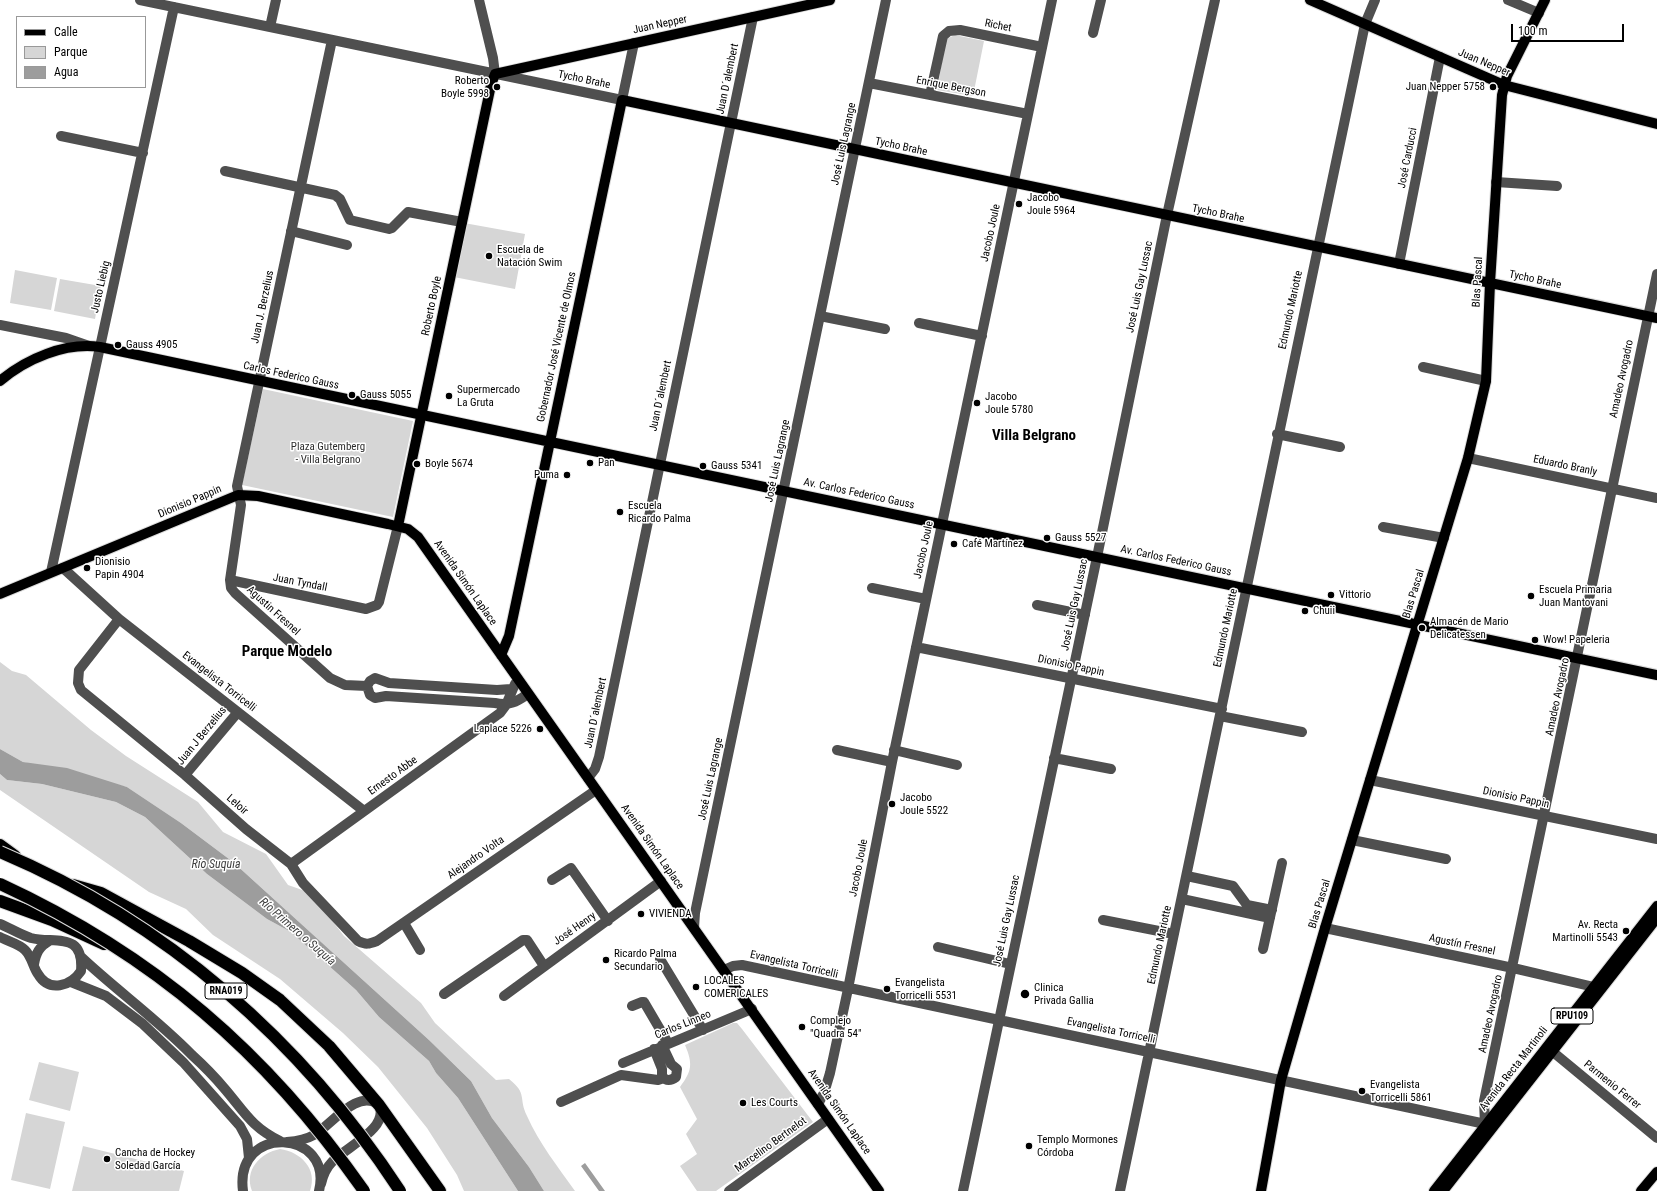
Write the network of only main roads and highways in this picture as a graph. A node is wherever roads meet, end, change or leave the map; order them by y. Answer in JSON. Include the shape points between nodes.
{"nodes":[{"id":1,"x":830,"y":0,"type":"edge"},
{"id":2,"x":1310,"y":0,"type":"edge"},
{"id":3,"x":1546,"y":0,"type":"edge"},
{"id":4,"x":496,"y":74,"type":"joint"},
{"id":5,"x":1504,"y":85,"type":"junction"},
{"id":6,"x":622,"y":100,"type":"joint"},
{"id":7,"x":1657,"y":124,"type":"edge"},
{"id":8,"x":1490,"y":283,"type":"junction"},
{"id":9,"x":1652,"y":317,"type":"edge"},
{"id":10,"x":0,"y":381,"type":"edge"},
{"id":11,"x":421,"y":414,"type":"junction"},
{"id":12,"x":549,"y":441,"type":"junction"},
{"id":13,"x":398,"y":526,"type":"junction"},
{"id":14,"x":0,"y":594,"type":"edge"},
{"id":15,"x":1417,"y":625,"type":"junction"},
{"id":16,"x":501,"y":654,"type":"junction"},
{"id":17,"x":1657,"y":675,"type":"edge"},
{"id":18,"x":0,"y":845,"type":"edge"},
{"id":19,"x":0,"y":852,"type":"edge"},
{"id":20,"x":26,"y":864,"type":"junction"},
{"id":21,"x":64,"y":882,"type":"junction"},
{"id":22,"x":0,"y":884,"type":"edge"},
{"id":23,"x":0,"y":902,"type":"edge"},
{"id":24,"x":1657,"y":906,"type":"edge"},
{"id":25,"x":1657,"y":918,"type":"edge"},
{"id":26,"x":128,"y":954,"type":"junction"},
{"id":27,"x":1490,"y":1125,"type":"junction"},
{"id":28,"x":1657,"y":1172,"type":"edge"},
{"id":29,"x":364,"y":1191,"type":"edge"},
{"id":30,"x":400,"y":1191,"type":"edge"},
{"id":31,"x":440,"y":1191,"type":"edge"},
{"id":32,"x":879,"y":1191,"type":"edge"},
{"id":33,"x":1260,"y":1191,"type":"edge"},
{"id":34,"x":1434,"y":1191,"type":"edge"},
{"id":35,"x":1443,"y":1191,"type":"edge"},
{"id":36,"x":1641,"y":1191,"type":"edge"}],
"edges":[{"from":1,"to":4,"type":"main road","name":"Juan Nepper"},
{"from":2,"to":5,"type":"main road","name":"Juan Nepper"},
{"from":3,"to":5,"type":"main road","name":"Blas Pascal"},
{"from":4,"to":11,"type":"main road","name":"Roberto Boyle","via":[[491,85]]},
{"from":5,"to":7,"type":"main road","name":"Juan Nepper"},
{"from":5,"to":8,"type":"main road","name":"Blas Pascal"},
{"from":6,"to":8,"type":"main road","name":"Tycho Brahe"},
{"from":6,"to":12,"type":"main road","name":"Gobernador José Vicente de Olmos"},
{"from":8,"to":9,"type":"main road","name":"Tycho Brahe"},
{"from":8,"to":15,"type":"main road","name":"Blas Pascal","via":[[1486,381],[1468,458]]},
{"from":10,"to":11,"type":"main road","name":"Carlos Federico Gauss","via":[[30,362],[60,350],[95,347]]},
{"from":11,"to":12,"type":"main road","name":"Carlos Federico Gauss"},
{"from":11,"to":13,"type":"main road","name":"Roberto Boyle"},
{"from":12,"to":15,"type":"main road","name":"Av. Carlos Federico Gauss"},
{"from":12,"to":16,"type":"main road","name":"Gobernador José Vicente de Olmos","via":[[509,636]]},
{"from":13,"to":14,"type":"main road","name":"Dionisio Pappin","via":[[258,496],[238,495]]},
{"from":13,"to":16,"type":"main road","name":"Avenida Simón Laplace","via":[[408,529],[418,537]]},
{"from":15,"to":17,"type":"main road","name":"Av. Carlos Federico Gauss"},
{"from":15,"to":33,"type":"main road","name":"Blas Pascal","via":[[1281,1080]]},
{"from":16,"to":32,"type":"main road","name":"Avenida Simón Laplace"},
{"from":18,"to":20,"type":"highway","bridge":true},
{"from":19,"to":20,"type":"highway","number":"RNA019","bridge":true},
{"from":20,"to":21,"type":"highway","number":"RNA019","bridge":true},
{"from":21,"to":30,"type":"highway","number":"RNA019","bridge":true,"via":[[124,916],[169,946],[242,1005],[300,1062],[335,1102]]},
{"from":21,"to":31,"type":"highway","bridge":true,"via":[[101,893],[228,964],[280,1000],[317,1033],[379,1104]]},
{"from":22,"to":26,"type":"highway","number":"RNA019","bridge":true,"via":[[67,917]]},
{"from":23,"to":26,"type":"highway","bridge":true,"via":[[52,920]]},
{"from":24,"to":27,"type":"main road","name":"Avenida Recta Martinoli","number":"RPU109"},
{"from":25,"to":27,"type":"main road","name":"Avenida Recta Martinoli","number":"RPU109","via":[[1553,1052]]},
{"from":26,"to":29,"type":"highway","number":"RNA019","bridge":true,"via":[[192,1001],[260,1063],[314,1123]]},
{"from":27,"to":34,"type":"main road","name":"Avenida Recta Martinoli","number":"RPU109"},
{"from":27,"to":35,"type":"main road"},
{"from":28,"to":36,"type":"main road"}]}
